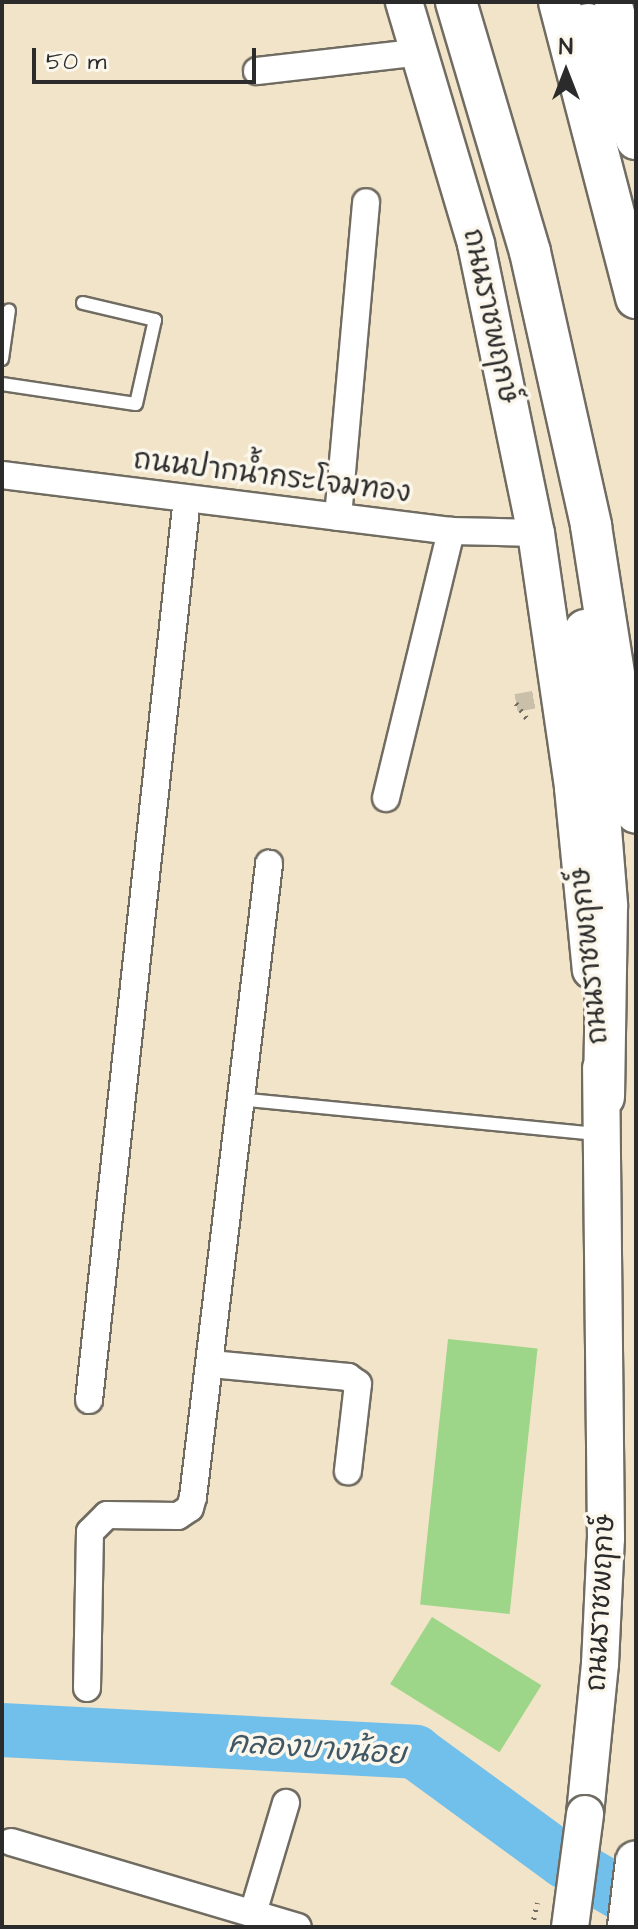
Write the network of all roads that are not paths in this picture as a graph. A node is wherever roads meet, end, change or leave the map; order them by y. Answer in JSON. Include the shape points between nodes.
{"nodes":[{"id":1,"x":404,"y":2,"type":"edge"},
{"id":2,"x":456,"y":2,"type":"edge"},
{"id":3,"x":559,"y":2,"type":"edge"},
{"id":4,"x":579,"y":2,"type":"edge"},
{"id":5,"x":613,"y":2,"type":"edge"},
{"id":6,"x":421,"y":52,"type":"junction"},
{"id":7,"x":257,"y":71,"type":"dead end"},
{"id":8,"x":636,"y":82,"type":"edge"},
{"id":9,"x":636,"y":139,"type":"edge"},
{"id":10,"x":366,"y":202,"type":"dead end"},
{"id":11,"x":636,"y":298,"type":"edge"},
{"id":12,"x":83,"y":303,"type":"dead end"},
{"id":13,"x":9,"y":310,"type":"dead end"},
{"id":14,"x":2,"y":359,"type":"edge"},
{"id":15,"x":2,"y":384,"type":"edge"},
{"id":16,"x":2,"y":475,"type":"edge"},
{"id":17,"x":187,"y":498,"type":"junction"},
{"id":18,"x":338,"y":517,"type":"junction"},
{"id":19,"x":591,"y":526,"type":"junction"},
{"id":20,"x":451,"y":531,"type":"junction"},
{"id":21,"x":536,"y":533,"type":"junction"},
{"id":22,"x":386,"y":798,"type":"dead end"},
{"id":23,"x":636,"y":812,"type":"edge"},
{"id":24,"x":269,"y":864,"type":"dead end"},
{"id":25,"x":239,"y":1099,"type":"junction"},
{"id":26,"x":604,"y":1116,"type":"junction"},
{"id":27,"x":211,"y":1364,"type":"junction"},
{"id":28,"x":89,"y":1400,"type":"dead end"},
{"id":29,"x":348,"y":1471,"type":"dead end"},
{"id":30,"x":87,"y":1688,"type":"dead end"},
{"id":31,"x":286,"y":1803,"type":"dead end"},
{"id":32,"x":11,"y":1842,"type":"dead end"},
{"id":33,"x":636,"y":1861,"type":"edge"},
{"id":34,"x":253,"y":1913,"type":"junction"},
{"id":35,"x":298,"y":1927,"type":"edge"},
{"id":36,"x":570,"y":1927,"type":"edge"},
{"id":37,"x":628,"y":1927,"type":"edge"}],
"edges":[{"from":1,"to":6,"type":"main road","name":"ถนนราชพฤกษ์"},
{"from":2,"to":19,"type":"main road","name":"ถนนราชพฤกษ์","via":[[530,252]]},
{"from":3,"to":11,"type":"main road"},
{"from":4,"to":9,"type":"main road"},
{"from":5,"to":8,"type":"main road"},
{"from":6,"to":7,"type":"street"},
{"from":6,"to":21,"type":"main road","name":"ถนนราชพฤกษ์","via":[[476,244]]},
{"from":10,"to":18,"type":"street"},
{"from":12,"to":15,"type":"lane","via":[[155,320],[136,404]]},
{"from":13,"to":14,"type":"lane"},
{"from":16,"to":17,"type":"street","name":"ถนนปากน้ำกระโจมทอง"},
{"from":17,"to":18,"type":"street","name":"ถนนปากน้ำกระโจมทอง"},
{"from":17,"to":28,"type":"street"},
{"from":18,"to":20,"type":"street","name":"ถนนปากน้ำกระโจมทอง"},
{"from":19,"to":23,"type":"main road","name":"ถนนราชพฤกษ์"},
{"from":19,"to":26,"type":"main road","via":[[585,646],[608,919]]},
{"from":20,"to":21,"type":"street","name":"ถนนปากน้ำกระโจมทอง"},
{"from":20,"to":22,"type":"street"},
{"from":21,"to":26,"type":"main road","name":"ถนนราชพฤกษ์","via":[[573,788]]},
{"from":24,"to":25,"type":"street"},
{"from":25,"to":26,"type":"lane"},
{"from":25,"to":27,"type":"street"},
{"from":26,"to":36,"type":"main road","name":"ถนนราชพฤกษ์","bridge":true,"via":[[606,1539],[600,1664]]},
{"from":27,"to":29,"type":"street","via":[[348,1377],[358,1384]]},
{"from":27,"to":30,"type":"street","via":[[190,1508],[178,1516],[107,1515],[90,1532]]},
{"from":31,"to":34,"type":"street"},
{"from":32,"to":34,"type":"street"},
{"from":33,"to":37,"type":"main road"},
{"from":34,"to":35,"type":"street"}]}
